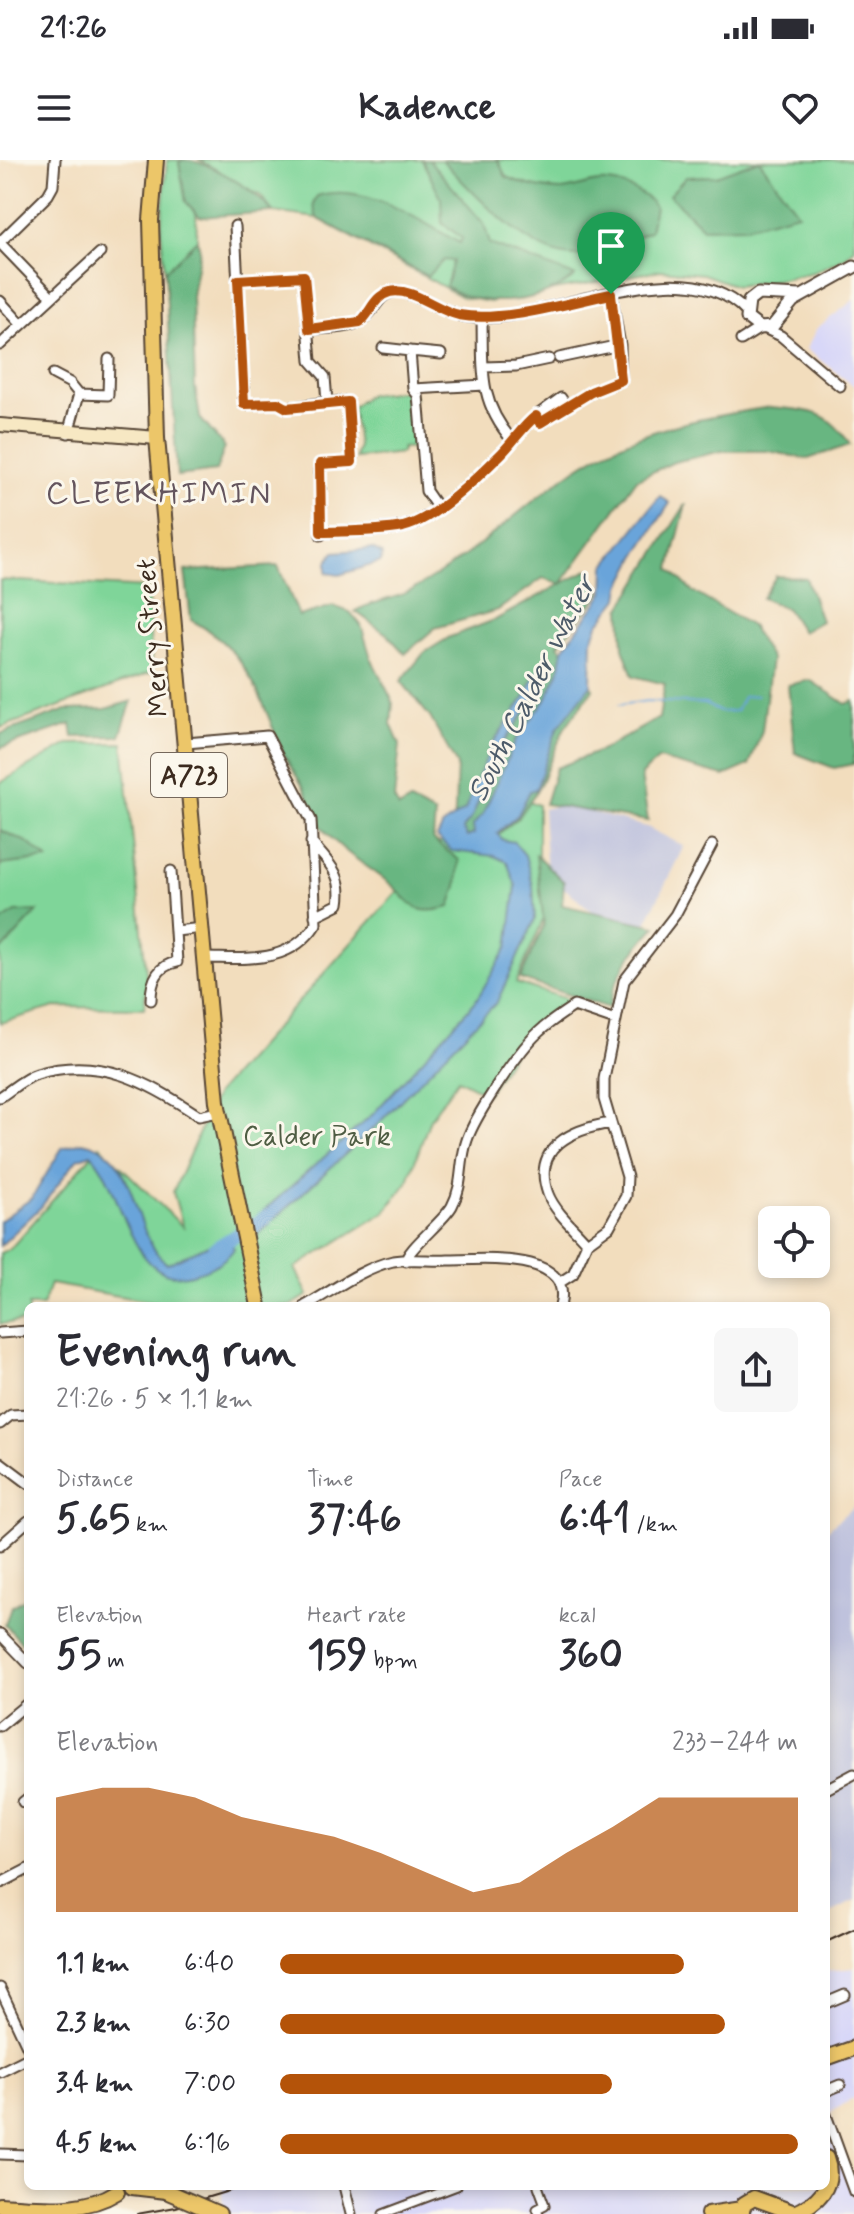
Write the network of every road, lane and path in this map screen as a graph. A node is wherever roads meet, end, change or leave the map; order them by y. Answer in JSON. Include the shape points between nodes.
{"nodes":[{"id":1,"x":55,"y":160,"type":"edge"},
{"id":2,"x":156,"y":160,"type":"edge"},
{"id":3,"x":235,"y":226,"type":"dead end"},
{"id":4,"x":0,"y":242,"type":"edge"},
{"id":5,"x":100,"y":253,"type":"dead end"},
{"id":6,"x":854,"y":267,"type":"edge"},
{"id":7,"x":238,"y":280,"type":"junction"},
{"id":8,"x":611,"y":294,"type":"junction"},
{"id":9,"x":51,"y":296,"type":"junction"},
{"id":10,"x":801,"y":296,"type":"junction"},
{"id":11,"x":753,"y":297,"type":"junction"},
{"id":12,"x":775,"y":297,"type":"junction"},
{"id":13,"x":732,"y":298,"type":"junction"},
{"id":14,"x":0,"y":301,"type":"edge"},
{"id":15,"x":781,"y":316,"type":"junction"},
{"id":16,"x":482,"y":318,"type":"junction"},
{"id":17,"x":756,"y":323,"type":"junction"},
{"id":18,"x":21,"y":324,"type":"junction"},
{"id":19,"x":309,"y":329,"type":"junction"},
{"id":20,"x":786,"y":340,"type":"junction"},
{"id":21,"x":0,"y":345,"type":"edge"},
{"id":22,"x":620,"y":345,"type":"junction"},
{"id":23,"x":383,"y":348,"type":"dead end"},
{"id":24,"x":410,"y":351,"type":"junction"},
{"id":25,"x":441,"y":354,"type":"dead end"},
{"id":26,"x":109,"y":359,"type":"dead end"},
{"id":27,"x":484,"y":367,"type":"junction"},
{"id":28,"x":53,"y":374,"type":"dead end"},
{"id":29,"x":485,"y":385,"type":"junction"},
{"id":30,"x":840,"y":386,"type":"dead end"},
{"id":31,"x":413,"y":389,"type":"junction"},
{"id":32,"x":79,"y":394,"type":"junction"},
{"id":33,"x":327,"y":402,"type":"junction"},
{"id":34,"x":0,"y":425,"type":"edge"},
{"id":35,"x":68,"y":433,"type":"junction"},
{"id":36,"x":157,"y":438,"type":"junction"},
{"id":37,"x":512,"y":440,"type":"junction"},
{"id":38,"x":437,"y":507,"type":"junction"},
{"id":39,"x":186,"y":743,"type":"junction"},
{"id":40,"x":311,"y":842,"type":"junction"},
{"id":41,"x":712,"y":845,"type":"dead end"},
{"id":42,"x":171,"y":871,"type":"dead end"},
{"id":43,"x":315,"y":916,"type":"junction"},
{"id":44,"x":202,"y":928,"type":"junction"},
{"id":45,"x":176,"y":931,"type":"junction"},
{"id":46,"x":204,"y":958,"type":"junction"},
{"id":47,"x":151,"y":1000,"type":"dead end"},
{"id":48,"x":615,"y":1020,"type":"junction"},
{"id":49,"x":0,"y":1097,"type":"edge"},
{"id":50,"x":218,"y":1112,"type":"junction"},
{"id":51,"x":611,"y":1123,"type":"junction"},
{"id":52,"x":587,"y":1243,"type":"junction"},
{"id":53,"x":406,"y":1261,"type":"junction"},
{"id":54,"x":559,"y":1283,"type":"junction"},
{"id":55,"x":258,"y":1302,"type":"edge"},
{"id":56,"x":314,"y":1302,"type":"edge"},
{"id":57,"x":560,"y":1302,"type":"edge"},
{"id":58,"x":24,"y":1331,"type":"edge"},
{"id":59,"x":0,"y":1333,"type":"edge"},
{"id":60,"x":24,"y":1414,"type":"edge"},
{"id":61,"x":0,"y":1424,"type":"edge"},
{"id":62,"x":0,"y":1462,"type":"edge"},
{"id":63,"x":24,"y":1480,"type":"edge"},
{"id":64,"x":24,"y":1525,"type":"edge"},
{"id":65,"x":0,"y":1546,"type":"edge"},
{"id":66,"x":0,"y":1634,"type":"edge"},
{"id":67,"x":24,"y":1659,"type":"edge"},
{"id":68,"x":24,"y":1706,"type":"edge"},
{"id":69,"x":0,"y":1726,"type":"edge"},
{"id":70,"x":854,"y":1774,"type":"edge"},
{"id":71,"x":830,"y":1787,"type":"edge"},
{"id":72,"x":24,"y":1871,"type":"edge"},
{"id":73,"x":1,"y":1883,"type":"edge"},
{"id":74,"x":0,"y":1988,"type":"edge"},
{"id":75,"x":845,"y":1995,"type":"dead end"},
{"id":76,"x":830,"y":2001,"type":"edge"},
{"id":77,"x":24,"y":2039,"type":"edge"},
{"id":78,"x":854,"y":2048,"type":"edge"},
{"id":79,"x":830,"y":2057,"type":"edge"},
{"id":80,"x":24,"y":2060,"type":"edge"},
{"id":81,"x":0,"y":2072,"type":"edge"},
{"id":82,"x":840,"y":2085,"type":"dead end"},
{"id":83,"x":830,"y":2089,"type":"edge"},
{"id":84,"x":830,"y":2126,"type":"edge"},
{"id":85,"x":0,"y":2154,"type":"edge"},
{"id":86,"x":24,"y":2155,"type":"edge"},
{"id":87,"x":115,"y":2190,"type":"edge"},
{"id":88,"x":159,"y":2190,"type":"edge"},
{"id":89,"x":345,"y":2190,"type":"edge"},
{"id":90,"x":446,"y":2190,"type":"edge"},
{"id":91,"x":539,"y":2190,"type":"edge"},
{"id":92,"x":823,"y":2190,"type":"edge"},
{"id":93,"x":854,"y":2192,"type":"edge"},
{"id":94,"x":0,"y":2205,"type":"edge"},
{"id":95,"x":212,"y":2211,"type":"edge"},
{"id":96,"x":741,"y":2211,"type":"edge"},
{"id":97,"x":773,"y":2211,"type":"edge"},
{"id":98,"x":798,"y":2212,"type":"edge"},
{"id":99,"x":351,"y":2214,"type":"edge"},
{"id":100,"x":383,"y":2214,"type":"edge"},
{"id":101,"x":539,"y":2214,"type":"edge"},
{"id":102,"x":708,"y":2214,"type":"edge"}],
"edges":[{"from":1,"to":4,"type":"street","via":[[48,195]]},
{"from":2,"to":36,"type":"main road","name":"Merry Street","number":"A723","via":[[151,220]]},
{"from":3,"to":7,"type":"street"},
{"from":4,"to":9,"type":"street"},
{"from":5,"to":9,"type":"street"},
{"from":6,"to":10,"type":"street"},
{"from":7,"to":19,"type":"street","via":[[304,276]]},
{"from":7,"to":33,"type":"street","via":[[244,404],[278,403],[287,408]]},
{"from":8,"to":13,"type":"street","via":[[687,284]]},
{"from":8,"to":16,"type":"street"},
{"from":8,"to":22,"type":"street"},
{"from":9,"to":18,"type":"street"},
{"from":10,"to":12,"type":"street"},
{"from":10,"to":15,"type":"street"},
{"from":11,"to":12,"type":"street"},
{"from":11,"to":13,"type":"street"},
{"from":11,"to":17,"type":"street"},
{"from":12,"to":15,"type":"street"},
{"from":13,"to":17,"type":"street"},
{"from":14,"to":18,"type":"street"},
{"from":15,"to":17,"type":"street"},
{"from":15,"to":20,"type":"street"},
{"from":16,"to":19,"type":"street","via":[[440,310],[399,291],[379,298],[353,325]]},
{"from":16,"to":27,"type":"street"},
{"from":17,"to":20,"type":"street"},
{"from":18,"to":21,"type":"street"},
{"from":19,"to":33,"type":"street","via":[[311,361],[325,377]]},
{"from":20,"to":30,"type":"street"},
{"from":22,"to":27,"type":"street","via":[[516,366]]},
{"from":22,"to":37,"type":"street","via":[[621,380],[540,423],[536,416]]},
{"from":23,"to":24,"type":"street"},
{"from":24,"to":25,"type":"street"},
{"from":24,"to":31,"type":"street"},
{"from":26,"to":32,"type":"street","via":[[108,395]]},
{"from":27,"to":29,"type":"street"},
{"from":28,"to":32,"type":"street"},
{"from":29,"to":31,"type":"street"},
{"from":29,"to":37,"type":"street","via":[[490,411]]},
{"from":31,"to":38,"type":"street","via":[[418,395],[426,491]]},
{"from":32,"to":35,"type":"street"},
{"from":33,"to":38,"type":"street","via":[[348,402],[352,462],[320,464],[321,535],[402,527]]},
{"from":34,"to":35,"type":"main road"},
{"from":35,"to":36,"type":"main road"},
{"from":36,"to":39,"type":"main road","name":"Merry Street","number":"A723"},
{"from":37,"to":38,"type":"street"},
{"from":39,"to":40,"type":"street","via":[[267,736],[311,820]]},
{"from":39,"to":44,"type":"main road","name":"Merry Street","number":"A723"},
{"from":40,"to":43,"type":"street"},
{"from":40,"to":43,"type":"street","via":[[336,870],[342,886],[339,904]]},
{"from":41,"to":48,"type":"street","via":[[675,915],[624,981]]},
{"from":42,"to":45,"type":"street"},
{"from":43,"to":46,"type":"street","via":[[310,934],[274,957]]},
{"from":44,"to":45,"type":"street"},
{"from":44,"to":46,"type":"main road","name":"Merry Street","number":"A723"},
{"from":45,"to":47,"type":"street","via":[[177,962],[157,974]]},
{"from":46,"to":50,"type":"main road","name":"Merry Street","number":"A723"},
{"from":48,"to":51,"type":"street","via":[[604,1079]]},
{"from":48,"to":53,"type":"street","via":[[574,1006],[531,1039],[472,1128],[452,1206]]},
{"from":49,"to":50,"type":"street","via":[[35,1075],[86,1066],[149,1083],[199,1116]]},
{"from":50,"to":55,"type":"main road","number":"A723"},
{"from":51,"to":52,"type":"street","via":[[627,1177],[626,1196],[609,1227]]},
{"from":51,"to":52,"type":"street","via":[[564,1137],[546,1173],[553,1203]]},
{"from":52,"to":54,"type":"street","via":[[573,1274]]},
{"from":53,"to":54,"type":"street","via":[[517,1260],[546,1270]]},
{"from":53,"to":56,"type":"street","via":[[392,1261],[353,1278]]},
{"from":54,"to":57,"type":"street"},
{"from":58,"to":59,"type":"street"},
{"from":60,"to":61,"type":"street","via":[[11,1415]]},
{"from":62,"to":63,"type":"street"},
{"from":64,"to":65,"type":"street"},
{"from":66,"to":67,"type":"street"},
{"from":68,"to":69,"type":"street"},
{"from":70,"to":71,"type":"street"},
{"from":72,"to":73,"type":"street"},
{"from":74,"to":77,"type":"street"},
{"from":75,"to":76,"type":"street"},
{"from":78,"to":79,"type":"main road"},
{"from":80,"to":81,"type":"street"},
{"from":82,"to":83,"type":"street"},
{"from":84,"to":93,"type":"street"},
{"from":85,"to":86,"type":"street"},
{"from":87,"to":94,"type":"main road","via":[[104,2200],[75,2207]]},
{"from":88,"to":95,"type":"main road","bridge":true},
{"from":89,"to":99,"type":"street"},
{"from":90,"to":100,"type":"street"},
{"from":91,"to":101,"type":"street","via":[[545,2205],[537,2209]]},
{"from":92,"to":98,"type":"main road"},
{"from":96,"to":97,"type":"main road","via":[[754,2198],[767,2201]]},
{"from":96,"to":102,"type":"main road"},
{"from":97,"to":98,"type":"main road"}]}
